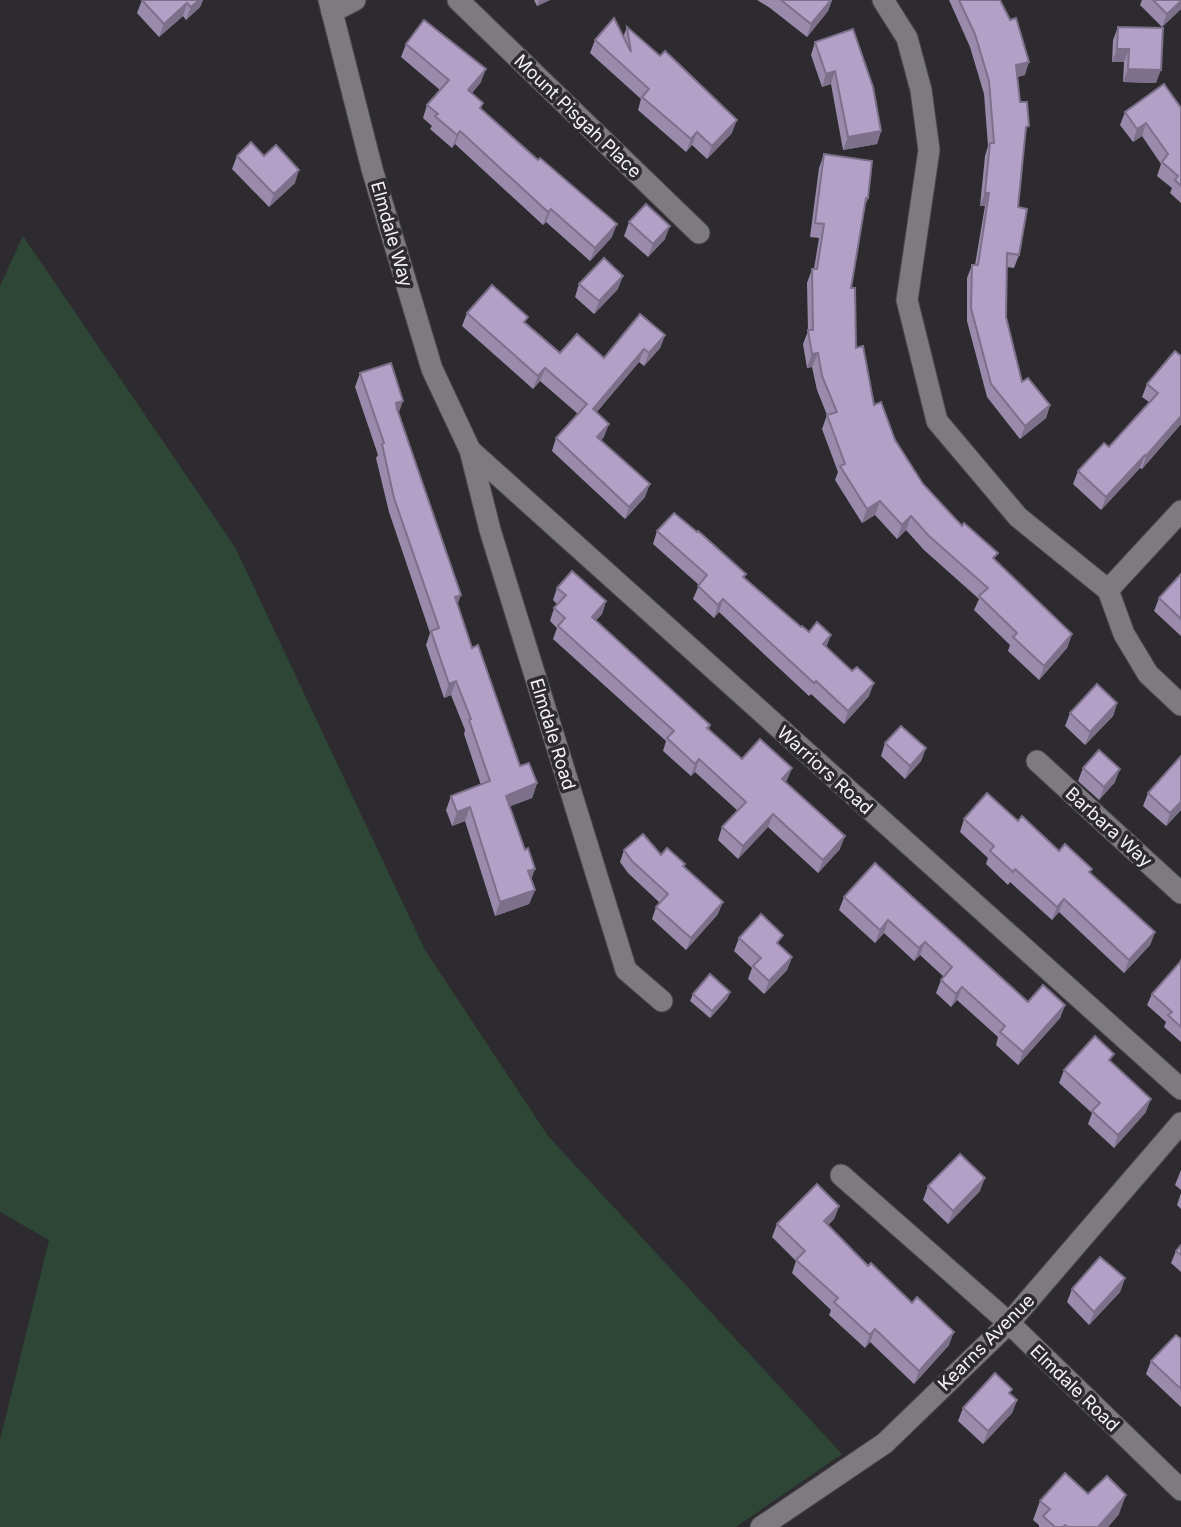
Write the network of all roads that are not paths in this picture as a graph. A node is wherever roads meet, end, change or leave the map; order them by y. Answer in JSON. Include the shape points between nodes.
{"nodes":[{"id":1,"x":355,"y":0,"type":"edge"},
{"id":2,"x":458,"y":0,"type":"edge"},
{"id":3,"x":883,"y":0,"type":"edge"},
{"id":4,"x":330,"y":6,"type":"edge"},
{"id":5,"x":699,"y":233,"type":"dead end"},
{"id":6,"x":470,"y":450,"type":"junction"},
{"id":7,"x":1181,"y":511,"type":"edge"},
{"id":8,"x":1108,"y":590,"type":"junction"},
{"id":9,"x":1181,"y":705,"type":"edge"},
{"id":10,"x":1037,"y":761,"type":"dead end"},
{"id":11,"x":1181,"y":893,"type":"edge"},
{"id":12,"x":662,"y":1002,"type":"dead end"},
{"id":13,"x":1181,"y":1089,"type":"edge"},
{"id":14,"x":1181,"y":1124,"type":"edge"},
{"id":15,"x":841,"y":1175,"type":"dead end"},
{"id":16,"x":1009,"y":1324,"type":"junction"},
{"id":17,"x":1181,"y":1490,"type":"edge"},
{"id":18,"x":761,"y":1527,"type":"edge"}],
"edges":[{"from":1,"to":4,"type":"street"},
{"from":2,"to":5,"type":"street","name":"Mount Pisgah Place"},
{"from":3,"to":8,"type":"street","via":[[907,38],[923,102],[929,150],[907,300],[937,421],[1018,517]]},
{"from":4,"to":6,"type":"street","name":"Elmdale Way","via":[[372,169],[432,369]]},
{"from":6,"to":12,"type":"street","name":"Elmdale Road","via":[[490,530],[626,970]]},
{"from":6,"to":13,"type":"street","name":"Warriors Road"},
{"from":7,"to":8,"type":"street"},
{"from":8,"to":9,"type":"street","via":[[1124,634],[1148,674]]},
{"from":10,"to":11,"type":"street","name":"Barbara Way"},
{"from":14,"to":16,"type":"street","name":"Kearns Avenue"},
{"from":15,"to":16,"type":"street","name":"Elmdale Road"},
{"from":16,"to":17,"type":"street","name":"Elmdale Road"},
{"from":16,"to":18,"type":"street","name":"Kearns Avenue","via":[[885,1443]]}]}
